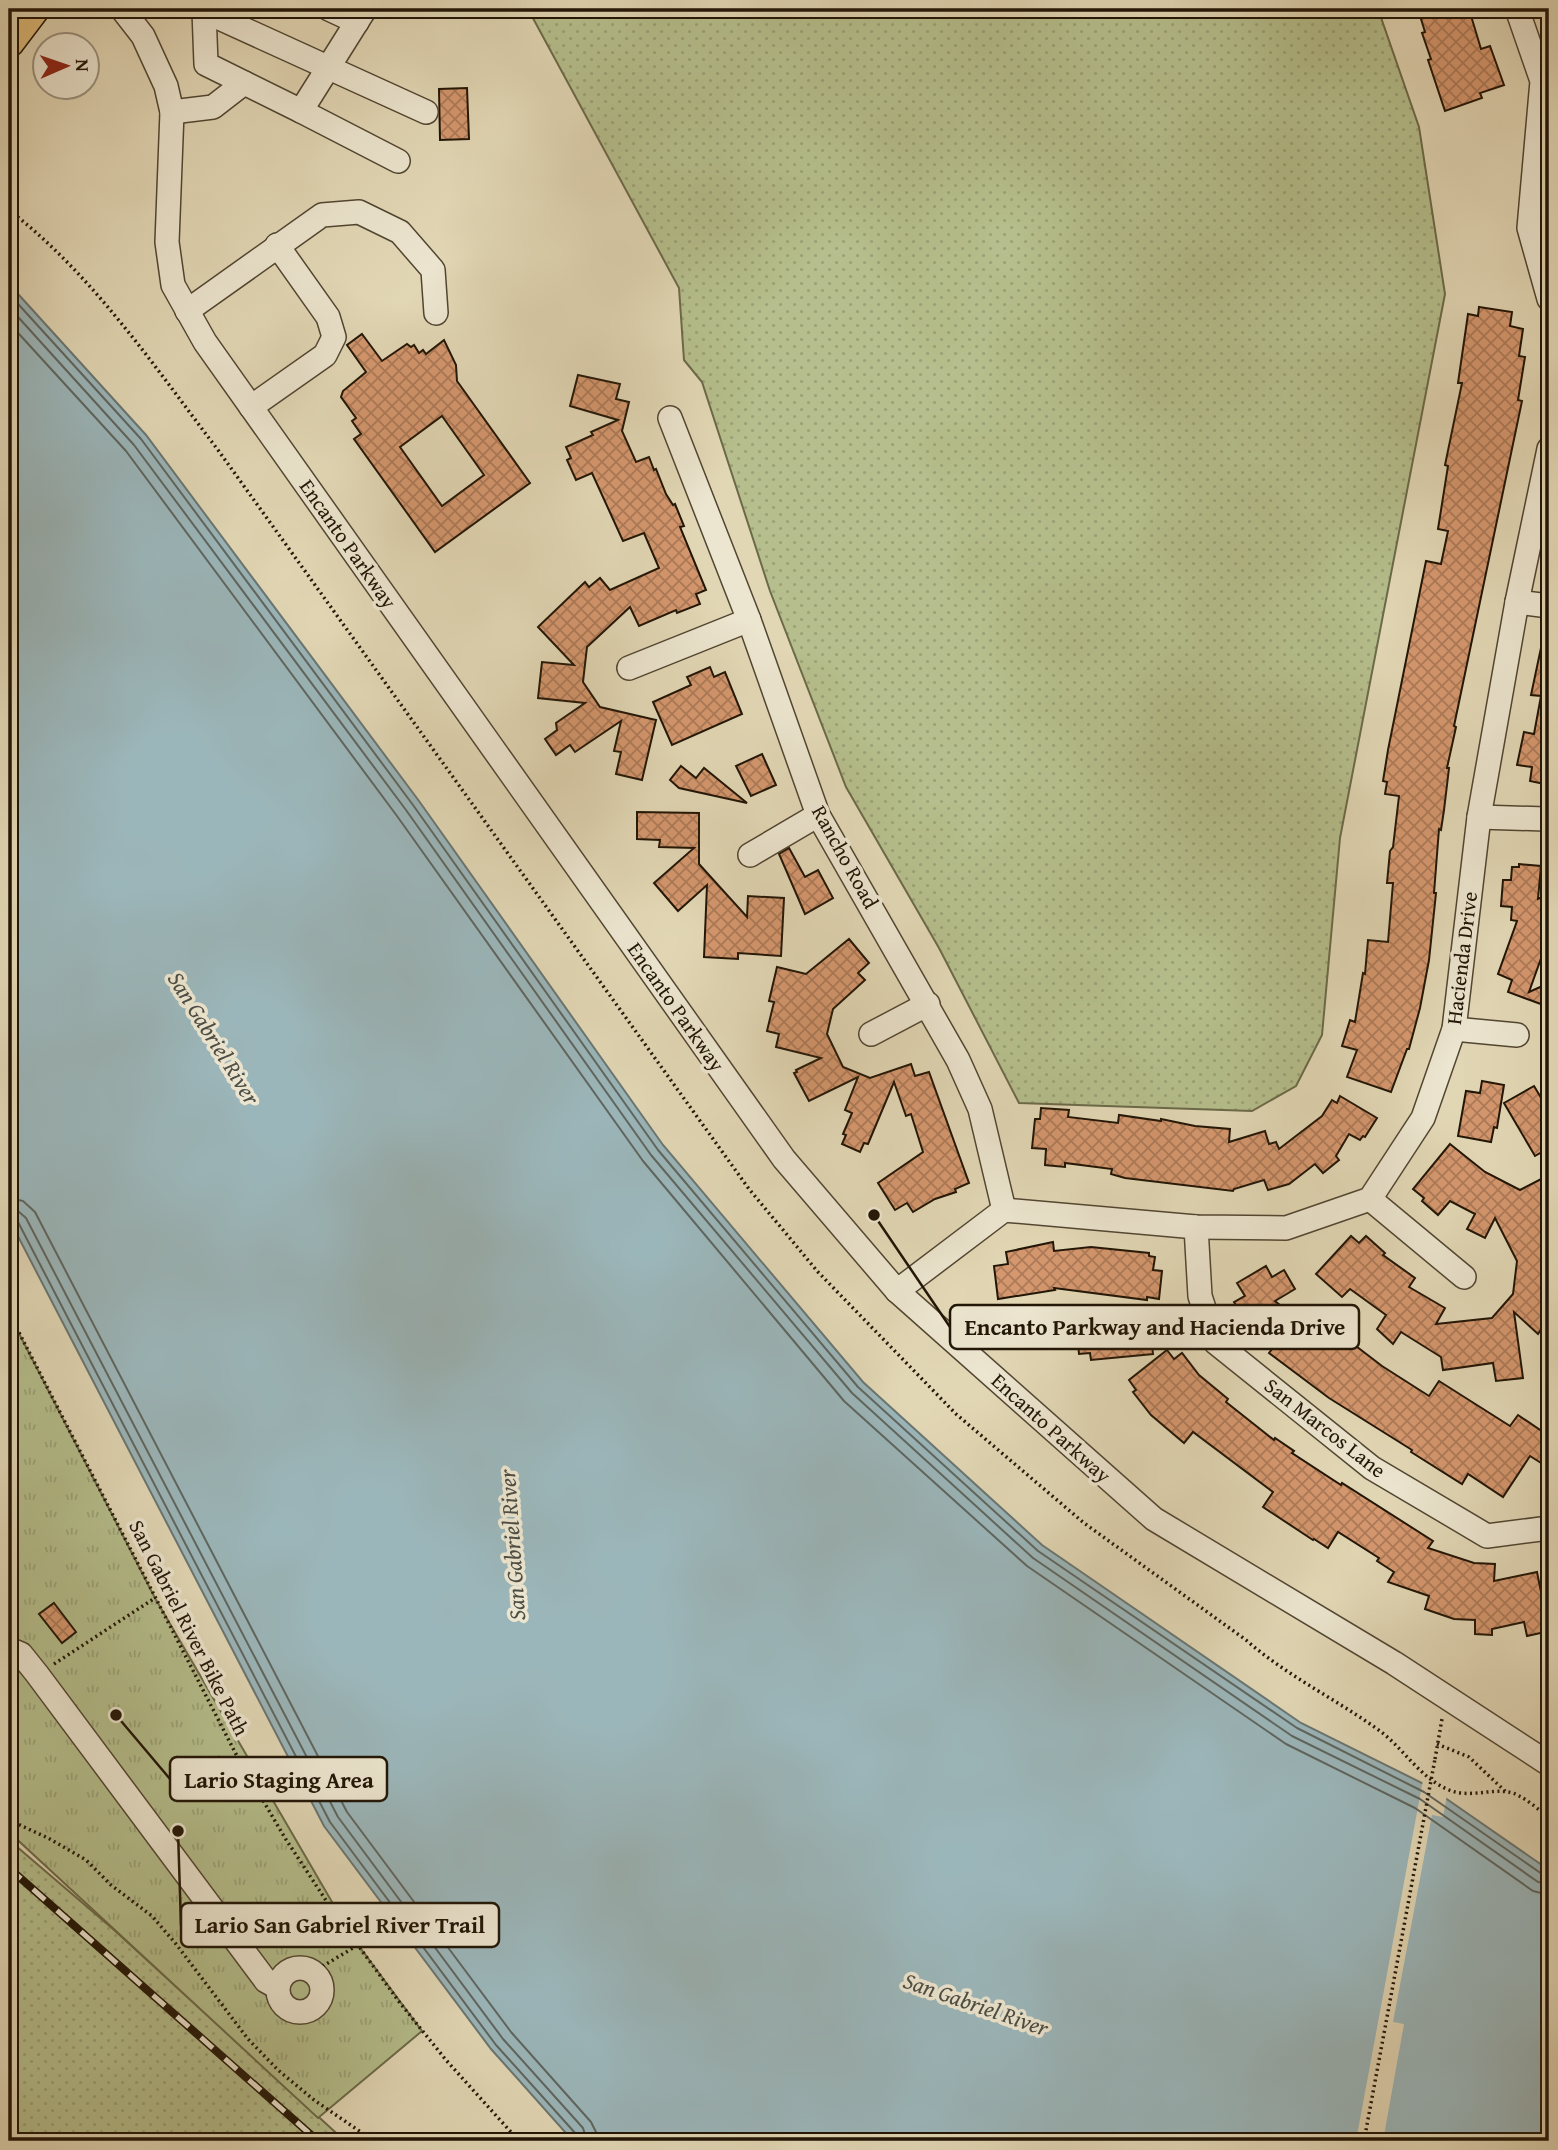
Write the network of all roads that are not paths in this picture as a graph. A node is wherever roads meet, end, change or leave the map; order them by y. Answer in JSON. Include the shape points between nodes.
{"nodes":[{"id":1,"x":34,"y":9,"type":"edge"},
{"id":2,"x":122,"y":9,"type":"edge"},
{"id":3,"x":329,"y":9,"type":"edge"},
{"id":4,"x":1517,"y":9,"type":"edge"},
{"id":5,"x":202,"y":10,"type":"edge"},
{"id":6,"x":361,"y":15,"type":"edge"},
{"id":7,"x":9,"y":40,"type":"edge"},
{"id":8,"x":328,"y":68,"type":"junction"},
{"id":9,"x":244,"y":83,"type":"junction"},
{"id":10,"x":301,"y":111,"type":"junction"},
{"id":11,"x":426,"y":111,"type":"dead end"},
{"id":12,"x":172,"y":112,"type":"junction"},
{"id":13,"x":398,"y":161,"type":"dead end"},
{"id":14,"x":277,"y":245,"type":"junction"},
{"id":15,"x":1549,"y":299,"type":"edge"},
{"id":16,"x":187,"y":311,"type":"junction"},
{"id":17,"x":436,"y":313,"type":"dead end"},
{"id":18,"x":251,"y":407,"type":"junction"},
{"id":19,"x":670,"y":418,"type":"dead end"},
{"id":20,"x":1549,"y":449,"type":"edge"},
{"id":21,"x":1517,"y":602,"type":"junction"},
{"id":22,"x":1549,"y":606,"type":"edge"},
{"id":23,"x":749,"y":620,"type":"junction"},
{"id":24,"x":629,"y":668,"type":"dead end"},
{"id":25,"x":818,"y":815,"type":"junction"},
{"id":26,"x":1479,"y":817,"type":"junction"},
{"id":27,"x":1545,"y":818,"type":"dead end"},
{"id":28,"x":750,"y":855,"type":"dead end"},
{"id":29,"x":928,"y":1004,"type":"junction"},
{"id":30,"x":1454,"y":1030,"type":"junction"},
{"id":31,"x":872,"y":1034,"type":"dead end"},
{"id":32,"x":1517,"y":1035,"type":"dead end"},
{"id":33,"x":1370,"y":1199,"type":"junction"},
{"id":34,"x":1004,"y":1210,"type":"junction"},
{"id":35,"x":1196,"y":1227,"type":"junction"},
{"id":36,"x":1464,"y":1278,"type":"dead end"},
{"id":37,"x":897,"y":1291,"type":"junction"},
{"id":38,"x":1549,"y":1528,"type":"edge"},
{"id":39,"x":9,"y":1649,"type":"edge"},
{"id":40,"x":1549,"y":1764,"type":"edge"},
{"id":41,"x":277,"y":1987,"type":"junction"}],
"edges":[{"from":1,"to":7,"type":"main road"},
{"from":2,"to":12,"type":"street","name":"Encanto Parkway","via":[[143,36],[166,86]]},
{"from":3,"to":6,"type":"street"},
{"from":4,"to":15,"type":"street","via":[[1542,81],[1529,228]]},
{"from":5,"to":8,"type":"street"},
{"from":5,"to":9,"type":"street","via":[[206,64]]},
{"from":6,"to":8,"type":"street"},
{"from":8,"to":10,"type":"street"},
{"from":8,"to":11,"type":"street"},
{"from":9,"to":10,"type":"street"},
{"from":9,"to":12,"type":"street","via":[[212,107]]},
{"from":10,"to":13,"type":"street"},
{"from":12,"to":16,"type":"street","name":"Encanto Parkway","via":[[167,242],[173,285]]},
{"from":14,"to":16,"type":"street"},
{"from":14,"to":17,"type":"street","via":[[321,215],[359,212],[400,232],[433,270]]},
{"from":14,"to":18,"type":"street","via":[[328,317],[334,337],[326,355]]},
{"from":16,"to":18,"type":"street","name":"Encanto Parkway"},
{"from":18,"to":37,"type":"street","name":"Encanto Parkway","via":[[784,1159]]},
{"from":19,"to":23,"type":"street","name":"Rancho Road"},
{"from":20,"to":21,"type":"street","name":"Hacienda Drive"},
{"from":21,"to":22,"type":"street"},
{"from":21,"to":26,"type":"street","name":"Hacienda Drive"},
{"from":23,"to":24,"type":"street"},
{"from":23,"to":25,"type":"street","name":"Rancho Road"},
{"from":25,"to":28,"type":"street"},
{"from":25,"to":29,"type":"street","name":"Rancho Road"},
{"from":26,"to":27,"type":"street"},
{"from":26,"to":30,"type":"street","name":"Hacienda Drive"},
{"from":29,"to":31,"type":"street"},
{"from":29,"to":34,"type":"street","name":"Rancho Road","via":[[980,1110]]},
{"from":30,"to":32,"type":"street"},
{"from":30,"to":33,"type":"street","name":"Hacienda Drive","via":[[1423,1118]]},
{"from":33,"to":35,"type":"street","via":[[1286,1228]]},
{"from":33,"to":36,"type":"street"},
{"from":34,"to":35,"type":"street"},
{"from":34,"to":37,"type":"street"},
{"from":35,"to":38,"type":"street","name":"San Marcos Lane","via":[[1200,1296],[1216,1342],[1372,1468],[1487,1536]]},
{"from":37,"to":40,"type":"street","name":"Encanto Parkway","via":[[1154,1519],[1394,1663]]},
{"from":39,"to":41,"type":"street","via":[[21,1654],[37,1674],[265,1981]]},
{"from":41,"to":41,"type":"street","via":[[284,1973],[306,1968],[319,1978],[322,1993],[315,2007],[301,2013],[286,2008]]}]}
